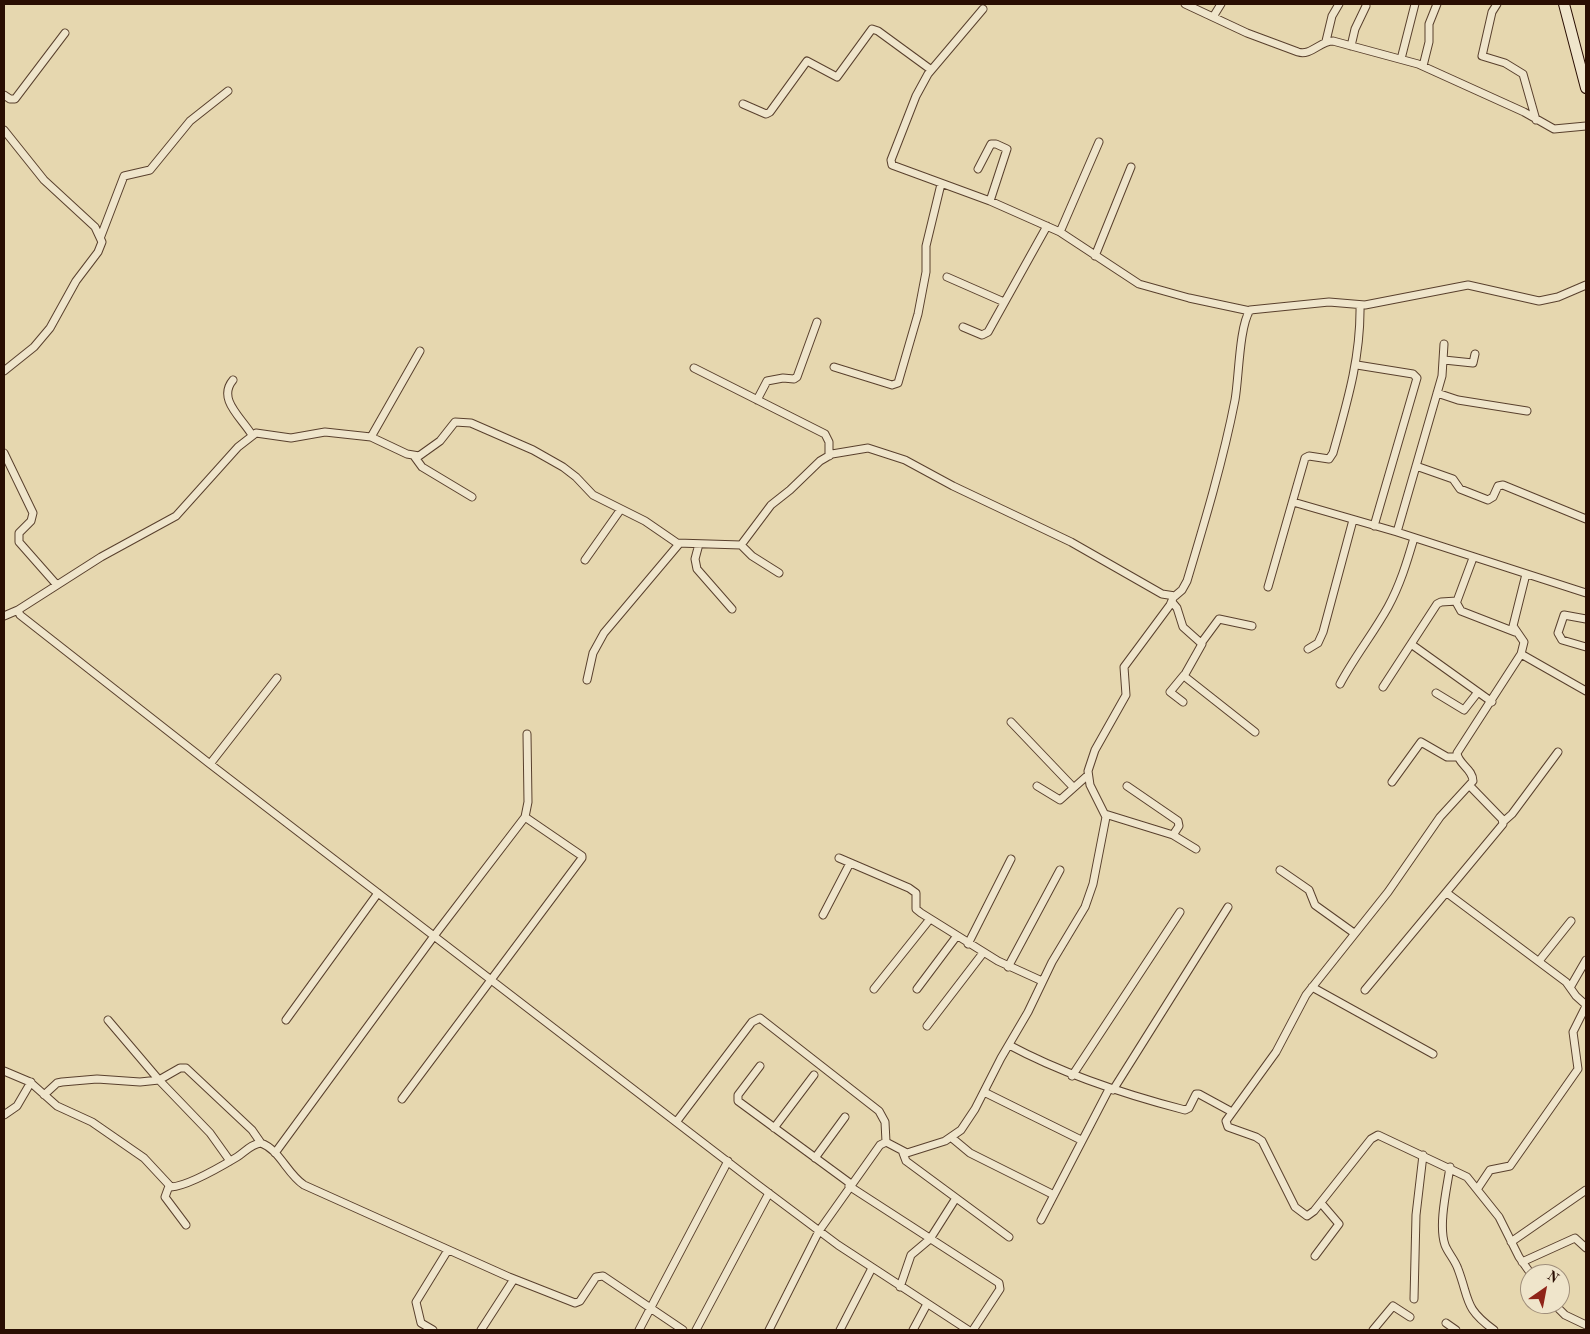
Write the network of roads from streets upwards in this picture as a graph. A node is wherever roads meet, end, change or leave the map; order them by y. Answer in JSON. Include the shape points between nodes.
{"nodes":[{"id":1,"x":1185,"y":4,"type":"edge"},
{"id":2,"x":1221,"y":4,"type":"edge"},
{"id":3,"x":1339,"y":4,"type":"edge"},
{"id":4,"x":1415,"y":4,"type":"edge"},
{"id":5,"x":1436,"y":4,"type":"edge"},
{"id":6,"x":1497,"y":4,"type":"edge"},
{"id":7,"x":1564,"y":4,"type":"edge"},
{"id":8,"x":1366,"y":6,"type":"dead end"},
{"id":9,"x":983,"y":8,"type":"dead end"},
{"id":10,"x":1213,"y":17,"type":"junction"},
{"id":11,"x":65,"y":33,"type":"dead end"},
{"id":12,"x":1326,"y":41,"type":"junction"},
{"id":13,"x":1351,"y":46,"type":"junction"},
{"id":14,"x":1401,"y":59,"type":"junction"},
{"id":15,"x":1423,"y":66,"type":"junction"},
{"id":16,"x":930,"y":69,"type":"junction"},
{"id":17,"x":1584,"y":69,"type":"edge"},
{"id":18,"x":1586,"y":88,"type":"edge"},
{"id":19,"x":228,"y":91,"type":"dead end"},
{"id":20,"x":4,"y":95,"type":"edge"},
{"id":21,"x":743,"y":104,"type":"dead end"},
{"id":22,"x":1536,"y":120,"type":"junction"},
{"id":23,"x":1585,"y":126,"type":"edge"},
{"id":24,"x":4,"y":130,"type":"edge"},
{"id":25,"x":1099,"y":142,"type":"dead end"},
{"id":26,"x":1131,"y":167,"type":"dead end"},
{"id":27,"x":978,"y":169,"type":"dead end"},
{"id":28,"x":940,"y":184,"type":"junction"},
{"id":29,"x":990,"y":202,"type":"junction"},
{"id":30,"x":1047,"y":226,"type":"junction"},
{"id":31,"x":1060,"y":232,"type":"junction"},
{"id":32,"x":101,"y":236,"type":"junction"},
{"id":33,"x":1095,"y":256,"type":"junction"},
{"id":34,"x":947,"y":277,"type":"dead end"},
{"id":35,"x":1586,"y":285,"type":"edge"},
{"id":36,"x":1004,"y":302,"type":"junction"},
{"id":37,"x":1360,"y":305,"type":"junction"},
{"id":38,"x":1250,"y":311,"type":"junction"},
{"id":39,"x":817,"y":322,"type":"dead end"},
{"id":40,"x":963,"y":327,"type":"dead end"},
{"id":41,"x":1444,"y":344,"type":"dead end"},
{"id":42,"x":420,"y":351,"type":"dead end"},
{"id":43,"x":1475,"y":354,"type":"dead end"},
{"id":44,"x":1444,"y":360,"type":"junction"},
{"id":45,"x":1357,"y":365,"type":"junction"},
{"id":46,"x":834,"y":367,"type":"dead end"},
{"id":47,"x":694,"y":368,"type":"dead end"},
{"id":48,"x":4,"y":371,"type":"edge"},
{"id":49,"x":233,"y":380,"type":"dead end"},
{"id":50,"x":1437,"y":393,"type":"junction"},
{"id":51,"x":756,"y":400,"type":"junction"},
{"id":52,"x":1528,"y":411,"type":"dead end"},
{"id":53,"x":252,"y":435,"type":"junction"},
{"id":54,"x":372,"y":437,"type":"junction"},
{"id":55,"x":4,"y":453,"type":"edge"},
{"id":56,"x":414,"y":456,"type":"junction"},
{"id":57,"x":829,"y":456,"type":"junction"},
{"id":58,"x":1416,"y":466,"type":"junction"},
{"id":59,"x":472,"y":497,"type":"dead end"},
{"id":60,"x":1293,"y":502,"type":"junction"},
{"id":61,"x":621,"y":509,"type":"junction"},
{"id":62,"x":1586,"y":519,"type":"edge"},
{"id":63,"x":1353,"y":520,"type":"junction"},
{"id":64,"x":1374,"y":526,"type":"junction"},
{"id":65,"x":1397,"y":532,"type":"junction"},
{"id":66,"x":1414,"y":538,"type":"junction"},
{"id":67,"x":680,"y":544,"type":"junction"},
{"id":68,"x":699,"y":544,"type":"junction"},
{"id":69,"x":742,"y":546,"type":"junction"},
{"id":70,"x":1473,"y":558,"type":"junction"},
{"id":71,"x":585,"y":560,"type":"dead end"},
{"id":72,"x":779,"y":574,"type":"dead end"},
{"id":73,"x":1526,"y":574,"type":"junction"},
{"id":74,"x":56,"y":584,"type":"junction"},
{"id":75,"x":1268,"y":587,"type":"dead end"},
{"id":76,"x":1586,"y":593,"type":"edge"},
{"id":77,"x":1173,"y":599,"type":"junction"},
{"id":78,"x":1456,"y":602,"type":"junction"},
{"id":79,"x":732,"y":609,"type":"dead end"},
{"id":80,"x":18,"y":610,"type":"junction"},
{"id":81,"x":4,"y":616,"type":"edge"},
{"id":82,"x":1586,"y":619,"type":"edge"},
{"id":83,"x":1252,"y":626,"type":"dead end"},
{"id":84,"x":1516,"y":632,"type":"junction"},
{"id":85,"x":1202,"y":642,"type":"junction"},
{"id":86,"x":1411,"y":644,"type":"junction"},
{"id":87,"x":1586,"y":647,"type":"edge"},
{"id":88,"x":1308,"y":649,"type":"dead end"},
{"id":89,"x":1520,"y":654,"type":"junction"},
{"id":90,"x":1184,"y":675,"type":"junction"},
{"id":91,"x":277,"y":678,"type":"dead end"},
{"id":92,"x":586,"y":680,"type":"dead end"},
{"id":93,"x":1340,"y":684,"type":"dead end"},
{"id":94,"x":1383,"y":687,"type":"dead end"},
{"id":95,"x":1586,"y":691,"type":"edge"},
{"id":96,"x":1478,"y":692,"type":"junction"},
{"id":97,"x":1436,"y":693,"type":"dead end"},
{"id":98,"x":1183,"y":702,"type":"dead end"},
{"id":99,"x":1492,"y":702,"type":"junction"},
{"id":100,"x":1011,"y":722,"type":"dead end"},
{"id":101,"x":1255,"y":732,"type":"dead end"},
{"id":102,"x":527,"y":734,"type":"dead end"},
{"id":103,"x":1558,"y":752,"type":"dead end"},
{"id":104,"x":1457,"y":757,"type":"junction"},
{"id":105,"x":210,"y":764,"type":"junction"},
{"id":106,"x":1088,"y":775,"type":"junction"},
{"id":107,"x":1392,"y":782,"type":"dead end"},
{"id":108,"x":1037,"y":786,"type":"dead end"},
{"id":109,"x":1127,"y":786,"type":"dead end"},
{"id":110,"x":1470,"y":786,"type":"junction"},
{"id":111,"x":1073,"y":787,"type":"junction"},
{"id":112,"x":1105,"y":814,"type":"junction"},
{"id":113,"x":525,"y":816,"type":"junction"},
{"id":114,"x":1503,"y":822,"type":"junction"},
{"id":115,"x":1173,"y":835,"type":"junction"},
{"id":116,"x":1196,"y":849,"type":"dead end"},
{"id":117,"x":839,"y":858,"type":"dead end"},
{"id":118,"x":1011,"y":859,"type":"dead end"},
{"id":119,"x":850,"y":863,"type":"junction"},
{"id":120,"x":1060,"y":870,"type":"dead end"},
{"id":121,"x":1280,"y":870,"type":"dead end"},
{"id":122,"x":1447,"y":892,"type":"junction"},
{"id":123,"x":378,"y":893,"type":"junction"},
{"id":124,"x":1228,"y":907,"type":"dead end"},
{"id":125,"x":1180,"y":912,"type":"dead end"},
{"id":126,"x":823,"y":915,"type":"dead end"},
{"id":127,"x":930,"y":919,"type":"junction"},
{"id":128,"x":1571,"y":921,"type":"dead end"},
{"id":129,"x":1354,"y":933,"type":"junction"},
{"id":130,"x":434,"y":936,"type":"junction"},
{"id":131,"x":956,"y":937,"type":"junction"},
{"id":132,"x":968,"y":944,"type":"junction"},
{"id":133,"x":983,"y":953,"type":"junction"},
{"id":134,"x":1586,"y":960,"type":"edge"},
{"id":135,"x":1539,"y":961,"type":"junction"},
{"id":136,"x":1008,"y":967,"type":"junction"},
{"id":137,"x":490,"y":979,"type":"junction"},
{"id":138,"x":1042,"y":981,"type":"junction"},
{"id":139,"x":1570,"y":986,"type":"junction"},
{"id":140,"x":1312,"y":987,"type":"junction"},
{"id":141,"x":874,"y":989,"type":"dead end"},
{"id":142,"x":917,"y":989,"type":"dead end"},
{"id":143,"x":1365,"y":990,"type":"dead end"},
{"id":144,"x":1586,"y":1006,"type":"edge"},
{"id":145,"x":108,"y":1020,"type":"dead end"},
{"id":146,"x":286,"y":1020,"type":"dead end"},
{"id":147,"x":927,"y":1026,"type":"dead end"},
{"id":148,"x":1009,"y":1045,"type":"junction"},
{"id":149,"x":1433,"y":1054,"type":"dead end"},
{"id":150,"x":760,"y":1066,"type":"dead end"},
{"id":151,"x":1583,"y":1066,"type":"edge"},
{"id":152,"x":4,"y":1071,"type":"edge"},
{"id":153,"x":814,"y":1075,"type":"dead end"},
{"id":154,"x":1072,"y":1076,"type":"junction"},
{"id":155,"x":159,"y":1080,"type":"junction"},
{"id":156,"x":31,"y":1082,"type":"junction"},
{"id":157,"x":1111,"y":1089,"type":"junction"},
{"id":158,"x":984,"y":1092,"type":"junction"},
{"id":159,"x":44,"y":1094,"type":"junction"},
{"id":160,"x":402,"y":1099,"type":"dead end"},
{"id":161,"x":1232,"y":1112,"type":"junction"},
{"id":162,"x":4,"y":1115,"type":"edge"},
{"id":163,"x":845,"y":1117,"type":"dead end"},
{"id":164,"x":677,"y":1121,"type":"junction"},
{"id":165,"x":774,"y":1128,"type":"junction"},
{"id":166,"x":952,"y":1138,"type":"junction"},
{"id":167,"x":1081,"y":1140,"type":"junction"},
{"id":168,"x":886,"y":1142,"type":"junction"},
{"id":169,"x":261,"y":1143,"type":"junction"},
{"id":170,"x":275,"y":1153,"type":"junction"},
{"id":171,"x":903,"y":1153,"type":"junction"},
{"id":172,"x":1423,"y":1155,"type":"junction"},
{"id":173,"x":815,"y":1158,"type":"junction"},
{"id":174,"x":728,"y":1160,"type":"junction"},
{"id":175,"x":230,"y":1161,"type":"junction"},
{"id":176,"x":1450,"y":1167,"type":"junction"},
{"id":177,"x":850,"y":1185,"type":"junction"},
{"id":178,"x":169,"y":1186,"type":"junction"},
{"id":179,"x":1478,"y":1188,"type":"junction"},
{"id":180,"x":1586,"y":1190,"type":"edge"},
{"id":181,"x":769,"y":1193,"type":"junction"},
{"id":182,"x":1054,"y":1195,"type":"junction"},
{"id":183,"x":955,"y":1200,"type":"junction"},
{"id":184,"x":1321,"y":1203,"type":"junction"},
{"id":185,"x":1041,"y":1220,"type":"dead end"},
{"id":186,"x":186,"y":1224,"type":"dead end"},
{"id":187,"x":819,"y":1230,"type":"junction"},
{"id":188,"x":1009,"y":1237,"type":"dead end"},
{"id":189,"x":930,"y":1239,"type":"junction"},
{"id":190,"x":1511,"y":1242,"type":"junction"},
{"id":191,"x":1585,"y":1243,"type":"edge"},
{"id":192,"x":448,"y":1250,"type":"junction"},
{"id":193,"x":1315,"y":1256,"type":"dead end"},
{"id":194,"x":1522,"y":1262,"type":"joint"},
{"id":195,"x":872,"y":1268,"type":"junction"},
{"id":196,"x":514,"y":1279,"type":"junction"},
{"id":197,"x":900,"y":1286,"type":"junction"},
{"id":198,"x":1414,"y":1299,"type":"dead end"},
{"id":199,"x":927,"y":1304,"type":"junction"},
{"id":200,"x":652,"y":1308,"type":"junction"},
{"id":201,"x":1563,"y":1314,"type":"edge"},
{"id":202,"x":1410,"y":1317,"type":"dead end"},
{"id":203,"x":1446,"y":1323,"type":"dead end"},
{"id":204,"x":1586,"y":1325,"type":"edge"},
{"id":205,"x":433,"y":1330,"type":"edge"},
{"id":206,"x":481,"y":1330,"type":"edge"},
{"id":207,"x":639,"y":1330,"type":"edge"},
{"id":208,"x":683,"y":1330,"type":"edge"},
{"id":209,"x":696,"y":1330,"type":"edge"},
{"id":210,"x":769,"y":1330,"type":"edge"},
{"id":211,"x":840,"y":1330,"type":"edge"},
{"id":212,"x":913,"y":1330,"type":"edge"},
{"id":213,"x":968,"y":1330,"type":"edge"},
{"id":214,"x":973,"y":1330,"type":"edge"},
{"id":215,"x":1373,"y":1330,"type":"edge"},
{"id":216,"x":1456,"y":1330,"type":"edge"},
{"id":217,"x":1494,"y":1330,"type":"edge"}],
"edges":[{"from":1,"to":10,"type":"street"},
{"from":2,"to":10,"type":"street"},
{"from":3,"to":12,"type":"street","via":[[1332,16]]},
{"from":4,"to":14,"type":"street"},
{"from":5,"to":15,"type":"street","via":[[1429,24],[1429,42]]},
{"from":6,"to":22,"type":"street","via":[[1492,12],[1482,56],[1505,63],[1523,74]]},
{"from":7,"to":17,"type":"street"},
{"from":8,"to":13,"type":"street"},
{"from":9,"to":16,"type":"street"},
{"from":10,"to":12,"type":"street","via":[[1302,54]]},
{"from":11,"to":20,"type":"street","via":[[15,99]]},
{"from":12,"to":13,"type":"street"},
{"from":13,"to":14,"type":"street"},
{"from":14,"to":15,"type":"street"},
{"from":15,"to":22,"type":"street"},
{"from":16,"to":21,"type":"street","via":[[872,29],[837,77],[807,61],[770,112],[766,114]]},
{"from":16,"to":28,"type":"street","via":[[916,96],[891,163]]},
{"from":17,"to":18,"type":"street"},
{"from":19,"to":32,"type":"street","via":[[190,121],[150,170],[124,176]]},
{"from":22,"to":23,"type":"street","via":[[1554,129]]},
{"from":24,"to":32,"type":"street","via":[[44,180]]},
{"from":25,"to":31,"type":"street"},
{"from":26,"to":33,"type":"street"},
{"from":27,"to":29,"type":"street","via":[[991,144],[1007,149]]},
{"from":28,"to":29,"type":"street"},
{"from":28,"to":46,"type":"street","via":[[926,246],[926,272],[918,314],[898,382],[892,385]]},
{"from":29,"to":30,"type":"street"},
{"from":30,"to":31,"type":"street"},
{"from":30,"to":36,"type":"street"},
{"from":31,"to":33,"type":"street"},
{"from":32,"to":48,"type":"street","via":[[98,252],[40,342]]},
{"from":33,"to":38,"type":"street","via":[[1139,284]]},
{"from":34,"to":36,"type":"street"},
{"from":35,"to":37,"type":"street","via":[[1558,298],[1539,301],[1468,285]]},
{"from":36,"to":40,"type":"street","via":[[986,334]]},
{"from":37,"to":38,"type":"street","via":[[1329,302]]},
{"from":37,"to":45,"type":"street"},
{"from":38,"to":77,"type":"street","via":[[1243,336],[1235,400],[1214,492],[1186,581]]},
{"from":39,"to":51,"type":"street","via":[[797,377],[767,381]]},
{"from":41,"to":44,"type":"street"},
{"from":42,"to":54,"type":"street"},
{"from":43,"to":44,"type":"street","via":[[1473,362]]},
{"from":44,"to":50,"type":"street"},
{"from":45,"to":60,"type":"street","via":[[1332,457],[1305,458]]},
{"from":45,"to":64,"type":"street","via":[[1413,374],[1417,378]]},
{"from":47,"to":51,"type":"street"},
{"from":49,"to":53,"type":"street","via":[[227,388],[226,397]]},
{"from":50,"to":52,"type":"street","via":[[1466,402]]},
{"from":50,"to":58,"type":"street"},
{"from":51,"to":57,"type":"street","via":[[825,434],[829,442]]},
{"from":53,"to":54,"type":"street","via":[[262,433],[291,438],[325,432]]},
{"from":53,"to":74,"type":"street","via":[[176,516]]},
{"from":54,"to":56,"type":"street"},
{"from":55,"to":74,"type":"street","via":[[33,513],[31,521],[19,534],[19,542]]},
{"from":56,"to":59,"type":"street","via":[[422,467]]},
{"from":56,"to":61,"type":"street","via":[[432,448],[455,422],[471,423],[563,467],[593,495]]},
{"from":57,"to":69,"type":"street","via":[[771,505]]},
{"from":57,"to":77,"type":"street","via":[[868,448],[892,455],[1071,542]]},
{"from":58,"to":62,"type":"street","via":[[1453,479],[1460,489],[1488,500],[1492,499],[1498,486],[1503,485]]},
{"from":58,"to":65,"type":"street"},
{"from":60,"to":63,"type":"street"},
{"from":60,"to":75,"type":"street"},
{"from":61,"to":67,"type":"street"},
{"from":61,"to":71,"type":"street"},
{"from":63,"to":64,"type":"street"},
{"from":63,"to":88,"type":"street","via":[[1323,632],[1318,643]]},
{"from":64,"to":65,"type":"street"},
{"from":65,"to":66,"type":"street"},
{"from":66,"to":70,"type":"street"},
{"from":66,"to":93,"type":"street","via":[[1398,588]]},
{"from":67,"to":68,"type":"street"},
{"from":67,"to":92,"type":"street","via":[[604,633],[593,653]]},
{"from":68,"to":69,"type":"street"},
{"from":68,"to":79,"type":"street","via":[[696,569]]},
{"from":69,"to":72,"type":"street"},
{"from":70,"to":73,"type":"street"},
{"from":70,"to":78,"type":"street"},
{"from":73,"to":76,"type":"street"},
{"from":73,"to":84,"type":"street","via":[[1514,622]]},
{"from":74,"to":80,"type":"street"},
{"from":77,"to":85,"type":"street","via":[[1183,627]]},
{"from":77,"to":106,"type":"street","via":[[1124,667],[1126,695],[1095,750]]},
{"from":78,"to":84,"type":"street","via":[[1461,611]]},
{"from":78,"to":86,"type":"street","via":[[1439,602]]},
{"from":80,"to":81,"type":"street"},
{"from":80,"to":105,"type":"street","via":[[20,615]]},
{"from":82,"to":87,"type":"street","via":[[1564,614],[1558,633],[1562,640]]},
{"from":83,"to":85,"type":"street","via":[[1219,619]]},
{"from":84,"to":89,"type":"street","via":[[1524,642]]},
{"from":85,"to":90,"type":"street"},
{"from":86,"to":94,"type":"street"},
{"from":86,"to":96,"type":"street"},
{"from":89,"to":95,"type":"street"},
{"from":89,"to":99,"type":"street"},
{"from":90,"to":98,"type":"street","via":[[1170,692]]},
{"from":90,"to":101,"type":"street"},
{"from":91,"to":105,"type":"street"},
{"from":96,"to":97,"type":"street","via":[[1464,710]]},
{"from":96,"to":99,"type":"street"},
{"from":99,"to":104,"type":"street","via":[[1459,749]]},
{"from":100,"to":111,"type":"street"},
{"from":102,"to":113,"type":"street","via":[[528,802]]},
{"from":103,"to":114,"type":"street"},
{"from":104,"to":107,"type":"street","via":[[1447,757],[1421,742]]},
{"from":104,"to":110,"type":"street","via":[[1474,778]]},
{"from":105,"to":123,"type":"street"},
{"from":106,"to":111,"type":"street"},
{"from":106,"to":112,"type":"street","via":[[1092,792]]},
{"from":108,"to":111,"type":"street","via":[[1058,800]]},
{"from":109,"to":115,"type":"street","via":[[1178,821],[1179,826]]},
{"from":110,"to":114,"type":"street"},
{"from":110,"to":129,"type":"street","via":[[1440,817],[1388,892]]},
{"from":112,"to":115,"type":"street"},
{"from":112,"to":138,"type":"street","via":[[1089,900]]},
{"from":113,"to":130,"type":"street"},
{"from":113,"to":137,"type":"street","via":[[582,858]]},
{"from":114,"to":122,"type":"street"},
{"from":115,"to":116,"type":"street"},
{"from":117,"to":119,"type":"street"},
{"from":118,"to":132,"type":"street"},
{"from":119,"to":126,"type":"street"},
{"from":119,"to":127,"type":"street","via":[[913,891],[917,896],[916,909]]},
{"from":120,"to":136,"type":"street"},
{"from":121,"to":129,"type":"street","via":[[1309,890],[1315,906]]},
{"from":122,"to":135,"type":"street"},
{"from":122,"to":143,"type":"street"},
{"from":123,"to":130,"type":"street"},
{"from":123,"to":146,"type":"street"},
{"from":124,"to":157,"type":"street"},
{"from":125,"to":154,"type":"street"},
{"from":127,"to":131,"type":"street"},
{"from":127,"to":141,"type":"street"},
{"from":128,"to":135,"type":"street"},
{"from":129,"to":140,"type":"street"},
{"from":130,"to":137,"type":"street"},
{"from":130,"to":170,"type":"street"},
{"from":131,"to":132,"type":"street"},
{"from":131,"to":142,"type":"street"},
{"from":132,"to":133,"type":"street"},
{"from":133,"to":136,"type":"street"},
{"from":133,"to":147,"type":"street"},
{"from":134,"to":139,"type":"street"},
{"from":135,"to":139,"type":"street"},
{"from":136,"to":138,"type":"street"},
{"from":137,"to":160,"type":"street"},
{"from":137,"to":164,"type":"street"},
{"from":138,"to":148,"type":"street"},
{"from":139,"to":144,"type":"street"},
{"from":140,"to":149,"type":"street"},
{"from":140,"to":161,"type":"street","via":[[1276,1052]]},
{"from":144,"to":151,"type":"street","via":[[1573,1032]]},
{"from":145,"to":155,"type":"street"},
{"from":148,"to":154,"type":"street"},
{"from":148,"to":158,"type":"street"},
{"from":150,"to":165,"type":"street","via":[[738,1095],[738,1101]]},
{"from":151,"to":179,"type":"street","via":[[1510,1166],[1490,1170]]},
{"from":152,"to":156,"type":"street"},
{"from":153,"to":165,"type":"street"},
{"from":154,"to":157,"type":"street"},
{"from":155,"to":159,"type":"street","via":[[62,1082]]},
{"from":155,"to":169,"type":"street","via":[[180,1068],[187,1068],[252,1130]]},
{"from":155,"to":175,"type":"street","via":[[210,1132]]},
{"from":156,"to":159,"type":"street"},
{"from":156,"to":162,"type":"street","via":[[17,1106]]},
{"from":157,"to":161,"type":"street","via":[[1185,1110],[1199,1094]]},
{"from":157,"to":167,"type":"street"},
{"from":158,"to":166,"type":"street","via":[[971,1117]]},
{"from":158,"to":167,"type":"street"},
{"from":159,"to":178,"type":"street","via":[[57,1106],[92,1122],[144,1158]]},
{"from":161,"to":184,"type":"street","via":[[1226,1125],[1262,1141],[1298,1210],[1307,1216]]},
{"from":163,"to":173,"type":"street"},
{"from":164,"to":168,"type":"street","via":[[752,1022],[760,1018],[880,1111],[885,1122]]},
{"from":164,"to":174,"type":"street"},
{"from":165,"to":173,"type":"street"},
{"from":166,"to":171,"type":"street"},
{"from":166,"to":182,"type":"street","via":[[970,1153]]},
{"from":167,"to":182,"type":"street"},
{"from":168,"to":171,"type":"street"},
{"from":168,"to":177,"type":"street","via":[[877,1148]]},
{"from":169,"to":170,"type":"street"},
{"from":169,"to":175,"type":"street"},
{"from":170,"to":192,"type":"street","via":[[293,1177],[304,1185]]},
{"from":171,"to":183,"type":"street","via":[[906,1161]]},
{"from":172,"to":176,"type":"street"},
{"from":172,"to":184,"type":"street","via":[[1382,1136],[1374,1136]]},
{"from":172,"to":198,"type":"street","via":[[1416,1215]]},
{"from":173,"to":177,"type":"street"},
{"from":174,"to":181,"type":"street"},
{"from":174,"to":200,"type":"street"},
{"from":175,"to":178,"type":"street","via":[[177,1186]]},
{"from":176,"to":179,"type":"street"},
{"from":176,"to":217,"type":"street","via":[[1443,1232],[1445,1244],[1470,1307]]},
{"from":177,"to":187,"type":"street"},
{"from":177,"to":189,"type":"street"},
{"from":178,"to":186,"type":"street","via":[[165,1197]]},
{"from":179,"to":190,"type":"street"},
{"from":180,"to":190,"type":"street"},
{"from":181,"to":187,"type":"street"},
{"from":181,"to":209,"type":"street"},
{"from":182,"to":185,"type":"street"},
{"from":183,"to":188,"type":"street"},
{"from":183,"to":189,"type":"street"},
{"from":184,"to":193,"type":"street","via":[[1338,1224]]},
{"from":187,"to":195,"type":"street"},
{"from":187,"to":210,"type":"street"},
{"from":189,"to":197,"type":"street","via":[[911,1255]]},
{"from":189,"to":214,"type":"street","via":[[1001,1286]]},
{"from":190,"to":194,"type":"street"},
{"from":191,"to":194,"type":"street","via":[[1571,1239]]},
{"from":192,"to":196,"type":"street"},
{"from":192,"to":205,"type":"street","via":[[416,1302],[420,1323]]},
{"from":195,"to":197,"type":"street"},
{"from":195,"to":211,"type":"street"},
{"from":196,"to":200,"type":"street","via":[[579,1303],[593,1281],[603,1276]]},
{"from":196,"to":206,"type":"street"},
{"from":197,"to":199,"type":"street"},
{"from":199,"to":212,"type":"street"},
{"from":199,"to":213,"type":"street"},
{"from":200,"to":207,"type":"street"},
{"from":200,"to":208,"type":"street"},
{"from":201,"to":204,"type":"street"},
{"from":202,"to":215,"type":"street","via":[[1393,1306]]},
{"from":203,"to":216,"type":"street"}]}
